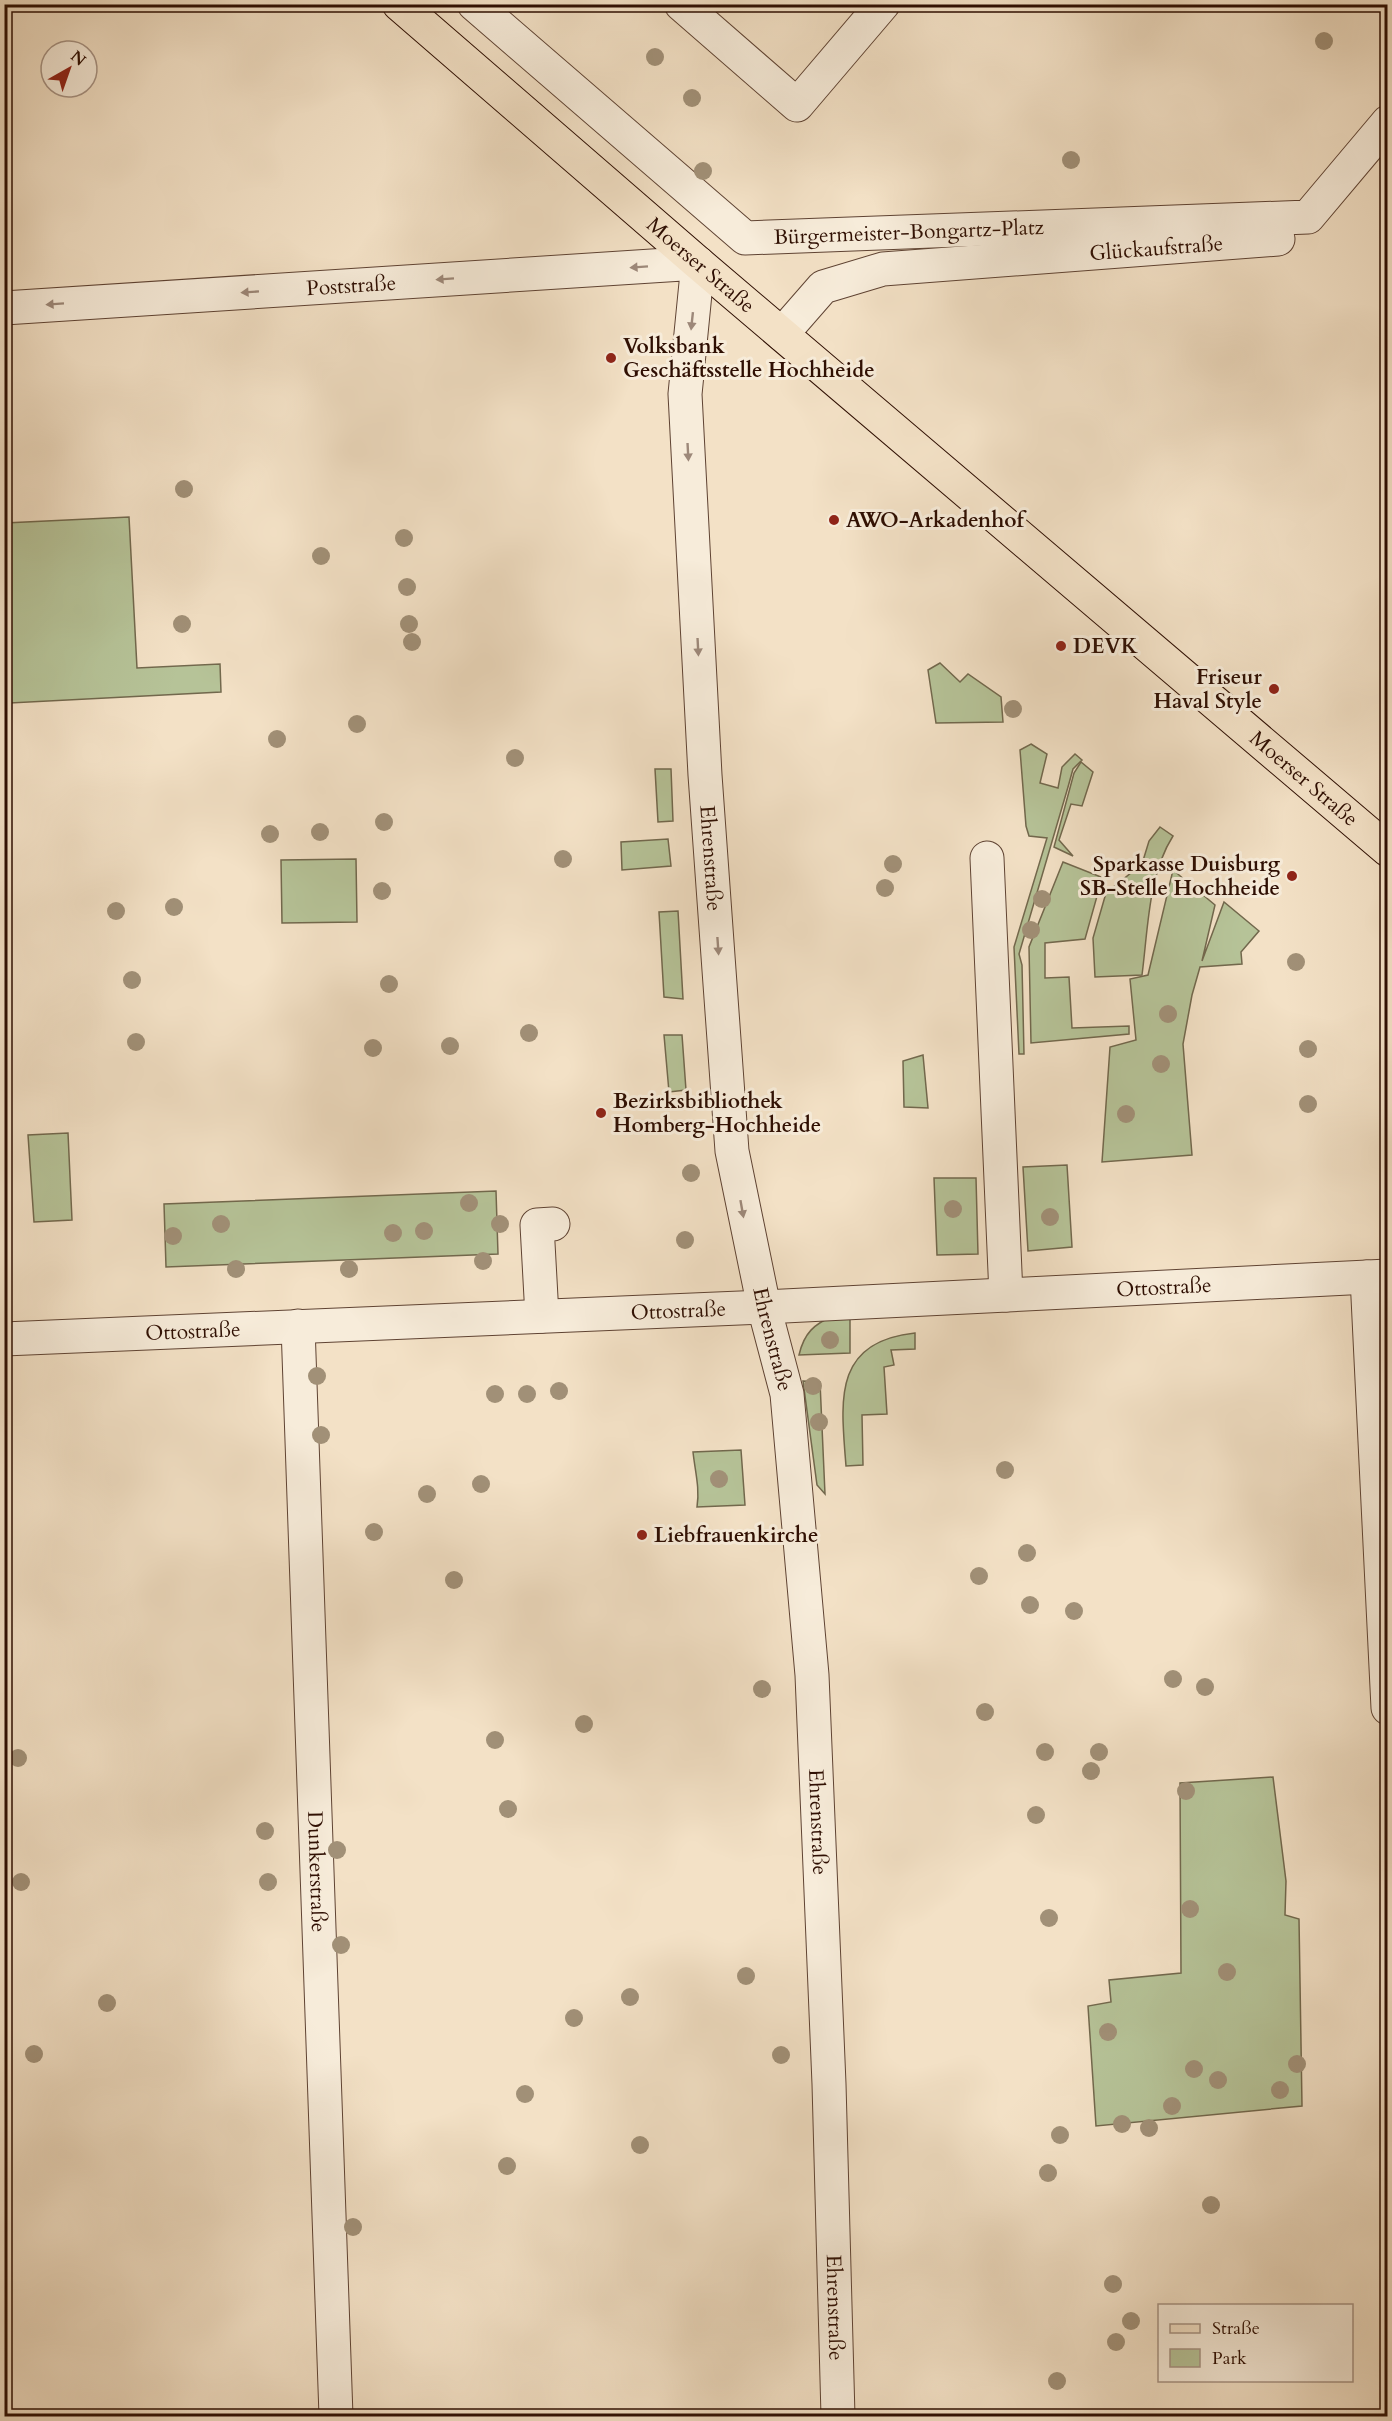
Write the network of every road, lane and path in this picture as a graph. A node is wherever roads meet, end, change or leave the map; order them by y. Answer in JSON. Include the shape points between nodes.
{"nodes":[{"id":1,"x":399,"y":4,"type":"edge"},
{"id":2,"x":474,"y":4,"type":"edge"},
{"id":3,"x":681,"y":4,"type":"edge"},
{"id":4,"x":883,"y":4,"type":"edge"},
{"id":5,"x":1388,"y":122,"type":"edge"},
{"id":6,"x":1388,"y":145,"type":"edge"},
{"id":7,"x":880,"y":231,"type":"junction"},
{"id":8,"x":698,"y":263,"type":"junction"},
{"id":9,"x":883,"y":268,"type":"junction"},
{"id":10,"x":4,"y":308,"type":"edge"},
{"id":11,"x":782,"y":334,"type":"junction"},
{"id":12,"x":1388,"y":850,"type":"edge"},
{"id":13,"x":987,"y":858,"type":"dead end"},
{"id":14,"x":553,"y":1224,"type":"dead end"},
{"id":15,"x":1377,"y":1276,"type":"edge"},
{"id":16,"x":1006,"y":1295,"type":"junction"},
{"id":17,"x":764,"y":1307,"type":"junction"},
{"id":18,"x":542,"y":1316,"type":"junction"},
{"id":19,"x":298,"y":1326,"type":"junction"},
{"id":20,"x":4,"y":1339,"type":"edge"},
{"id":21,"x":1388,"y":1708,"type":"edge"},
{"id":22,"x":336,"y":2416,"type":"edge"},
{"id":23,"x":838,"y":2416,"type":"edge"}],
"edges":[{"from":1,"to":8,"type":"main road","name":"Moerser Straße"},
{"from":2,"to":7,"type":"street","name":"Bürgermeister-Bongartz-Platz","via":[[745,238]]},
{"from":3,"to":4,"type":"street","via":[[797,105]]},
{"from":5,"to":7,"type":"street","name":"Bürgermeister-Bongartz-Platz","via":[[1308,217]]},
{"from":6,"to":9,"type":"street","name":"Glückaufstraße","via":[[1311,236]]},
{"from":7,"to":9,"type":"street"},
{"from":8,"to":10,"type":"street","name":"Poststraße","one_way":true},
{"from":8,"to":11,"type":"main road","name":"Moerser Straße"},
{"from":8,"to":17,"type":"street","name":"Ehrenstraße","one_way":true,"via":[[685,394],[705,775],[732,1151]]},
{"from":9,"to":11,"type":"street","name":"Glückaufstraße","via":[[823,287]]},
{"from":11,"to":12,"type":"main road","name":"Moerser Straße"},
{"from":13,"to":16,"type":"street"},
{"from":14,"to":18,"type":"street","via":[[537,1225]]},
{"from":15,"to":16,"type":"street","name":"Ottostraße"},
{"from":15,"to":21,"type":"street"},
{"from":16,"to":17,"type":"street","name":"Ottostraße"},
{"from":17,"to":18,"type":"street","name":"Ottostraße"},
{"from":17,"to":23,"type":"street","name":"Ehrenstraße","via":[[787,1394],[812,1675],[830,2096]]},
{"from":18,"to":19,"type":"street","name":"Ottostraße"},
{"from":19,"to":20,"type":"street","name":"Ottostraße"},
{"from":19,"to":22,"type":"street","name":"Dunkerstraße"}]}
